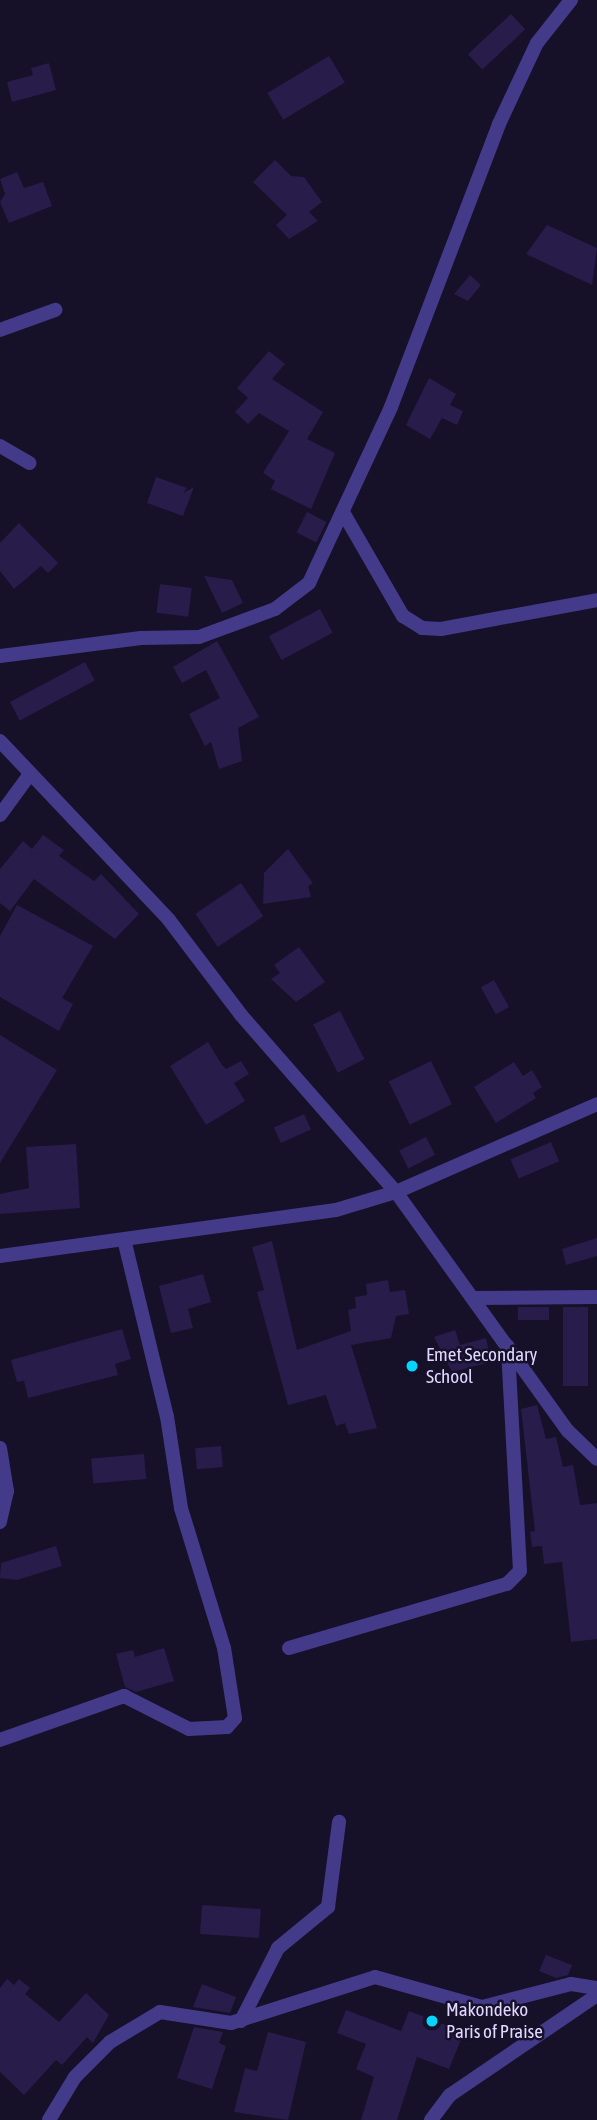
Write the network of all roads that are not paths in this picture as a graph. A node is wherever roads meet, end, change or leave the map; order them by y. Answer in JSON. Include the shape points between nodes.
{"nodes":[{"id":1,"x":571,"y":0,"type":"edge"},
{"id":2,"x":55,"y":310,"type":"dead end"},
{"id":3,"x":0,"y":330,"type":"edge"},
{"id":4,"x":0,"y":446,"type":"edge"},
{"id":5,"x":29,"y":463,"type":"dead end"},
{"id":6,"x":344,"y":514,"type":"junction"},
{"id":7,"x":597,"y":600,"type":"edge"},
{"id":8,"x":0,"y":656,"type":"edge"},
{"id":9,"x":0,"y":741,"type":"edge"},
{"id":10,"x":30,"y":774,"type":"junction"},
{"id":11,"x":0,"y":815,"type":"edge"},
{"id":12,"x":597,"y":1104,"type":"edge"},
{"id":13,"x":397,"y":1192,"type":"junction"},
{"id":14,"x":125,"y":1243,"type":"junction"},
{"id":15,"x":0,"y":1256,"type":"edge"},
{"id":16,"x":597,"y":1297,"type":"edge"},
{"id":17,"x":476,"y":1298,"type":"junction"},
{"id":18,"x":508,"y":1345,"type":"junction"},
{"id":19,"x":0,"y":1448,"type":"edge"},
{"id":20,"x":597,"y":1459,"type":"edge"},
{"id":21,"x":0,"y":1522,"type":"edge"},
{"id":22,"x":289,"y":1648,"type":"dead end"},
{"id":23,"x":0,"y":1740,"type":"edge"},
{"id":24,"x":339,"y":1822,"type":"dead end"},
{"id":25,"x":597,"y":1988,"type":"edge"},
{"id":26,"x":597,"y":1995,"type":"edge"},
{"id":27,"x":241,"y":2021,"type":"junction"},
{"id":28,"x":49,"y":2120,"type":"edge"},
{"id":29,"x":431,"y":2120,"type":"edge"}],
"edges":[{"from":1,"to":6,"type":"street","via":[[537,43],[499,124],[462,233]]},
{"from":2,"to":3,"type":"street"},
{"from":4,"to":5,"type":"street"},
{"from":6,"to":7,"type":"street","via":[[403,616],[422,628],[454,627]]},
{"from":6,"to":8,"type":"street","via":[[309,583],[275,609],[199,637],[129,639]]},
{"from":9,"to":10,"type":"street"},
{"from":10,"to":11,"type":"street"},
{"from":10,"to":13,"type":"street","via":[[169,920],[241,1015]]},
{"from":12,"to":13,"type":"street"},
{"from":13,"to":14,"type":"street","via":[[336,1210]]},
{"from":13,"to":17,"type":"street"},
{"from":14,"to":15,"type":"street"},
{"from":14,"to":23,"type":"street","via":[[167,1417],[181,1508],[224,1648],[235,1718],[227,1727],[189,1729],[124,1696]]},
{"from":16,"to":17,"type":"street"},
{"from":17,"to":18,"type":"street"},
{"from":18,"to":20,"type":"street","via":[[568,1431]]},
{"from":18,"to":22,"type":"street","via":[[520,1571],[507,1584]]},
{"from":19,"to":21,"type":"street","via":[[7,1491]]},
{"from":24,"to":27,"type":"street","via":[[328,1907],[278,1948]]},
{"from":25,"to":27,"type":"street","via":[[571,1984],[482,2007],[375,1977]]},
{"from":26,"to":29,"type":"street","via":[[450,2095]]},
{"from":27,"to":28,"type":"street","via":[[160,2012],[146,2017],[75,2077]]}]}
